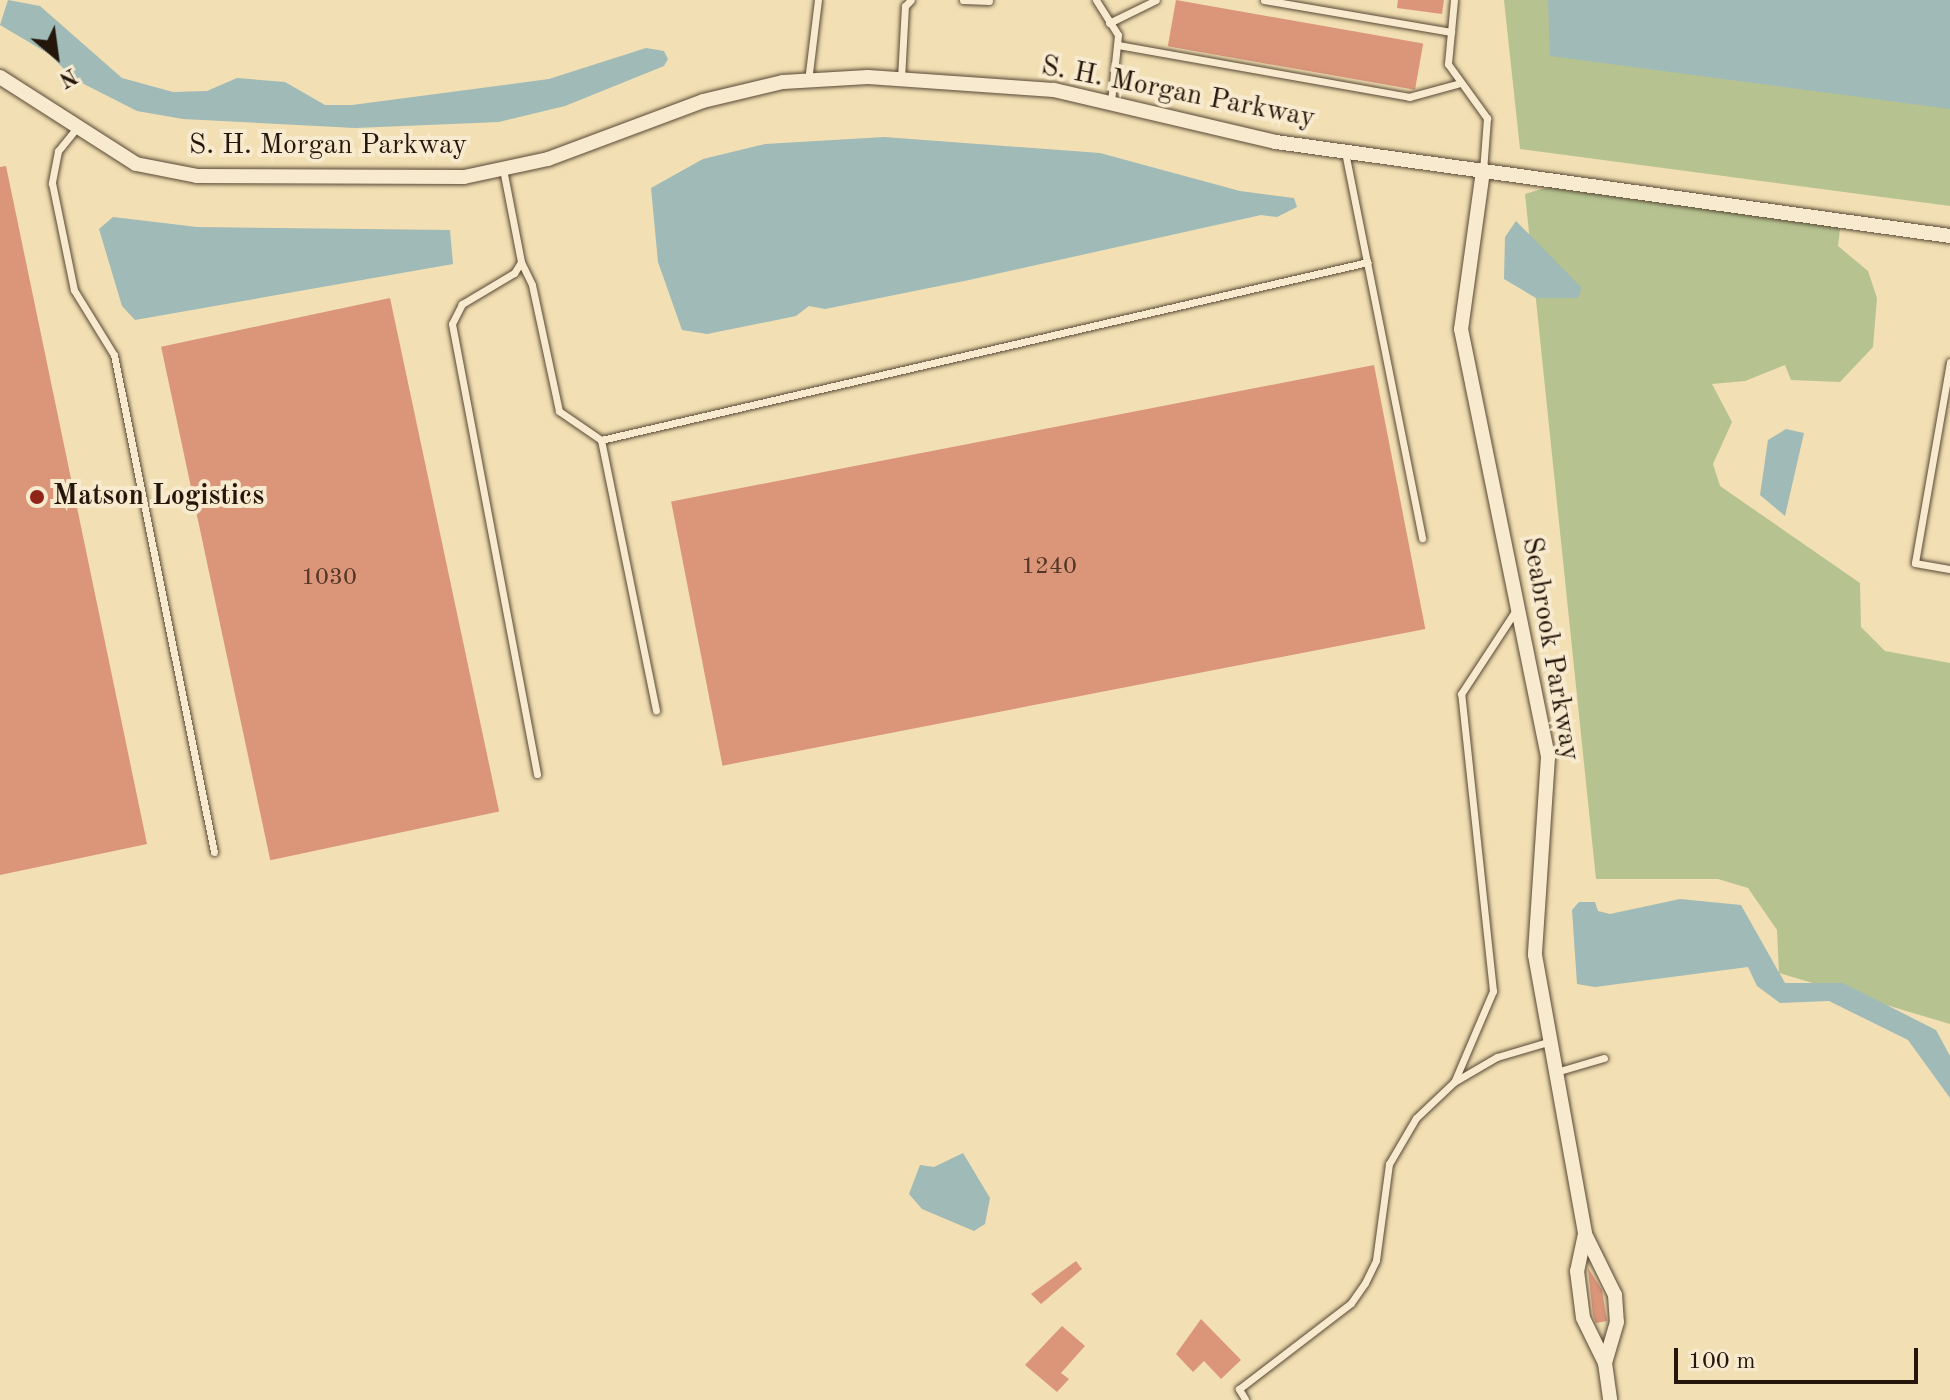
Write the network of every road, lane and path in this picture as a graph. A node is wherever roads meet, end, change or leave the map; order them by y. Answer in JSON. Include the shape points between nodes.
{"nodes":[{"id":1,"x":818,"y":0,"type":"edge"},
{"id":2,"x":911,"y":0,"type":"edge"},
{"id":3,"x":963,"y":0,"type":"edge"},
{"id":4,"x":1096,"y":0,"type":"edge"},
{"id":5,"x":1156,"y":0,"type":"edge"},
{"id":6,"x":1264,"y":0,"type":"edge"},
{"id":7,"x":1454,"y":0,"type":"edge"},
{"id":8,"x":989,"y":1,"type":"edge"},
{"id":9,"x":1109,"y":23,"type":"junction"},
{"id":10,"x":1451,"y":32,"type":"junction"},
{"id":11,"x":1118,"y":45,"type":"junction"},
{"id":12,"x":0,"y":77,"type":"edge"},
{"id":13,"x":901,"y":79,"type":"junction"},
{"id":14,"x":808,"y":81,"type":"junction"},
{"id":15,"x":1457,"y":84,"type":"junction"},
{"id":16,"x":1111,"y":102,"type":"junction"},
{"id":17,"x":75,"y":130,"type":"junction"},
{"id":18,"x":1345,"y":152,"type":"junction"},
{"id":19,"x":503,"y":169,"type":"junction"},
{"id":20,"x":1483,"y":171,"type":"junction"},
{"id":21,"x":1950,"y":236,"type":"edge"},
{"id":22,"x":521,"y":262,"type":"junction"},
{"id":23,"x":1368,"y":262,"type":"junction"},
{"id":24,"x":1950,"y":362,"type":"edge"},
{"id":25,"x":601,"y":440,"type":"junction"},
{"id":26,"x":1422,"y":538,"type":"dead end"},
{"id":27,"x":1950,"y":569,"type":"edge"},
{"id":28,"x":1518,"y":607,"type":"junction"},
{"id":29,"x":656,"y":710,"type":"dead end"},
{"id":30,"x":537,"y":774,"type":"dead end"},
{"id":31,"x":214,"y":852,"type":"dead end"},
{"id":32,"x":1551,"y":1041,"type":"junction"},
{"id":33,"x":1604,"y":1058,"type":"dead end"},
{"id":34,"x":1556,"y":1072,"type":"junction"},
{"id":35,"x":1454,"y":1082,"type":"junction"},
{"id":36,"x":1585,"y":1234,"type":"junction"},
{"id":37,"x":1605,"y":1363,"type":"junction"},
{"id":38,"x":1245,"y":1399,"type":"edge"},
{"id":39,"x":1610,"y":1400,"type":"edge"}],
"edges":[{"from":1,"to":14,"type":"lane"},
{"from":2,"to":13,"type":"lane","via":[[905,6]]},
{"from":3,"to":8,"type":"lane"},
{"from":4,"to":9,"type":"lane"},
{"from":5,"to":9,"type":"lane"},
{"from":6,"to":10,"type":"lane"},
{"from":7,"to":10,"type":"lane"},
{"from":9,"to":11,"type":"lane"},
{"from":10,"to":15,"type":"lane","via":[[1448,64]]},
{"from":11,"to":15,"type":"lane","via":[[1409,97]]},
{"from":11,"to":16,"type":"lane"},
{"from":12,"to":17,"type":"street","name":"S. H. Morgan Parkway"},
{"from":13,"to":14,"type":"street","name":"S. H. Morgan Parkway"},
{"from":13,"to":16,"type":"street","name":"S. H. Morgan Parkway","via":[[1054,90]]},
{"from":14,"to":19,"type":"street","name":"S. H. Morgan Parkway","via":[[703,101],[548,159]]},
{"from":15,"to":20,"type":"lane","via":[[1487,118]]},
{"from":16,"to":18,"type":"street","name":"S. H. Morgan Parkway","via":[[1276,142]]},
{"from":17,"to":19,"type":"street","name":"S. H. Morgan Parkway","via":[[136,164],[197,176],[464,177]]},
{"from":17,"to":31,"type":"lane","via":[[58,151],[52,183],[74,290],[114,355]]},
{"from":18,"to":20,"type":"street","name":"S. H. Morgan Parkway"},
{"from":18,"to":23,"type":"lane"},
{"from":19,"to":22,"type":"lane"},
{"from":20,"to":21,"type":"street","name":"S. H. Morgan Parkway"},
{"from":20,"to":28,"type":"street","name":"Seabrook Parkway","via":[[1461,329]]},
{"from":22,"to":25,"type":"lane","via":[[532,285],[559,411]]},
{"from":22,"to":30,"type":"lane","via":[[514,273],[462,304],[452,324]]},
{"from":23,"to":25,"type":"lane"},
{"from":23,"to":26,"type":"lane"},
{"from":24,"to":27,"type":"lane","via":[[1915,563]]},
{"from":25,"to":29,"type":"lane"},
{"from":28,"to":32,"type":"street","name":"Seabrook Parkway","via":[[1548,757],[1535,955]]},
{"from":28,"to":35,"type":"lane","via":[[1461,694],[1493,991]]},
{"from":32,"to":34,"type":"street","name":"Seabrook Parkway"},
{"from":32,"to":35,"type":"lane","via":[[1497,1057]]},
{"from":33,"to":34,"type":"lane"},
{"from":34,"to":36,"type":"street","name":"Seabrook Parkway"},
{"from":35,"to":38,"type":"lane","via":[[1416,1118],[1389,1164],[1376,1260],[1365,1283],[1351,1303],[1239,1389]]},
{"from":36,"to":37,"type":"street","name":"Seabrook Parkway","via":[[1577,1271],[1583,1318]]},
{"from":36,"to":37,"type":"street","name":"Seabrook Parkway","via":[[1615,1295],[1617,1322]]},
{"from":37,"to":39,"type":"street","name":"Seabrook Parkway"}]}
